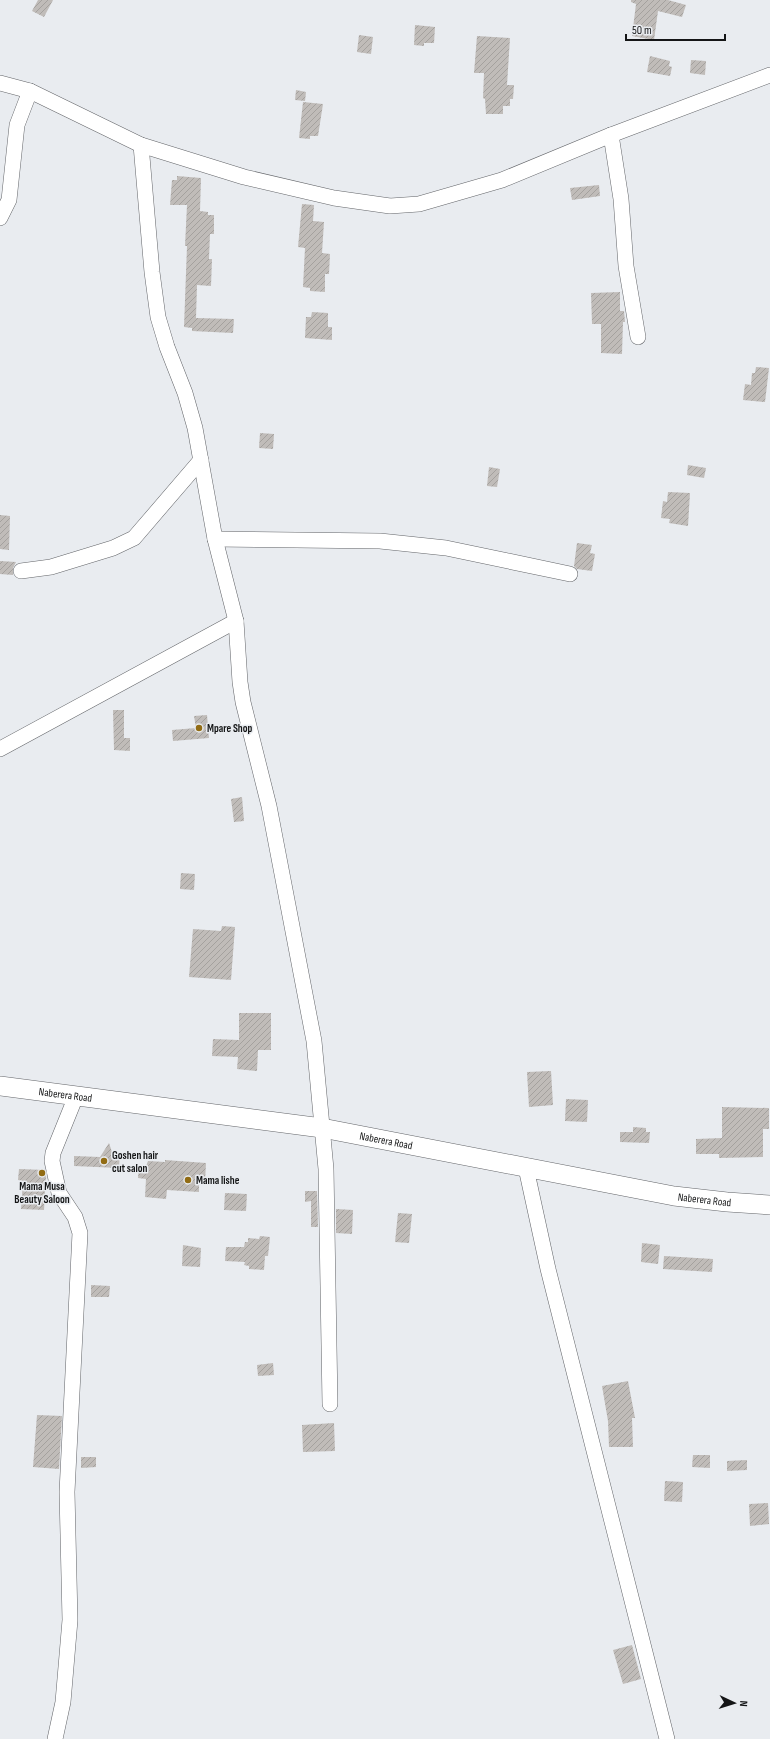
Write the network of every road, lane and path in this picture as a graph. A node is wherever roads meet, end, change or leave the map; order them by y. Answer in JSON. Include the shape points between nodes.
{"nodes":[{"id":1,"x":770,"y":75,"type":"edge"},
{"id":2,"x":0,"y":83,"type":"edge"},
{"id":3,"x":30,"y":91,"type":"junction"},
{"id":4,"x":611,"y":135,"type":"junction"},
{"id":5,"x":141,"y":145,"type":"junction"},
{"id":6,"x":0,"y":218,"type":"edge"},
{"id":7,"x":638,"y":337,"type":"dead end"},
{"id":8,"x":201,"y":460,"type":"junction"},
{"id":9,"x":215,"y":540,"type":"junction"},
{"id":10,"x":21,"y":571,"type":"dead end"},
{"id":11,"x":570,"y":574,"type":"dead end"},
{"id":12,"x":236,"y":621,"type":"junction"},
{"id":13,"x":0,"y":749,"type":"edge"},
{"id":14,"x":0,"y":1086,"type":"edge"},
{"id":15,"x":76,"y":1096,"type":"junction"},
{"id":16,"x":322,"y":1128,"type":"junction"},
{"id":17,"x":526,"y":1168,"type":"junction"},
{"id":18,"x":770,"y":1205,"type":"edge"},
{"id":19,"x":330,"y":1404,"type":"dead end"},
{"id":20,"x":55,"y":1739,"type":"edge"},
{"id":21,"x":667,"y":1739,"type":"edge"}],
"edges":[{"from":1,"to":4,"type":"street"},
{"from":2,"to":3,"type":"street"},
{"from":3,"to":5,"type":"street"},
{"from":3,"to":6,"type":"street","via":[[17,125],[9,200]]},
{"from":4,"to":5,"type":"street","via":[[502,180],[419,204],[390,206],[334,198],[244,177]]},
{"from":4,"to":7,"type":"street","via":[[626,266]]},
{"from":5,"to":8,"type":"street","via":[[158,317],[185,393]]},
{"from":8,"to":9,"type":"street"},
{"from":8,"to":10,"type":"street","via":[[134,538],[113,548],[51,567]]},
{"from":9,"to":11,"type":"street","via":[[387,541],[446,548]]},
{"from":9,"to":12,"type":"street"},
{"from":12,"to":13,"type":"street"},
{"from":12,"to":16,"type":"street","via":[[243,702],[269,806],[314,1041]]},
{"from":14,"to":15,"type":"street","name":"Naberera Road"},
{"from":15,"to":16,"type":"street","name":"Naberera Road"},
{"from":15,"to":20,"type":"street","via":[[52,1157],[56,1186],[75,1217],[80,1233],[67,1492],[70,1620],[63,1702]]},
{"from":16,"to":17,"type":"street","name":"Naberera Road"},
{"from":16,"to":19,"type":"street","via":[[328,1216]]},
{"from":17,"to":18,"type":"street","name":"Naberera Road","via":[[674,1196]]},
{"from":17,"to":21,"type":"street","via":[[548,1269]]}]}
